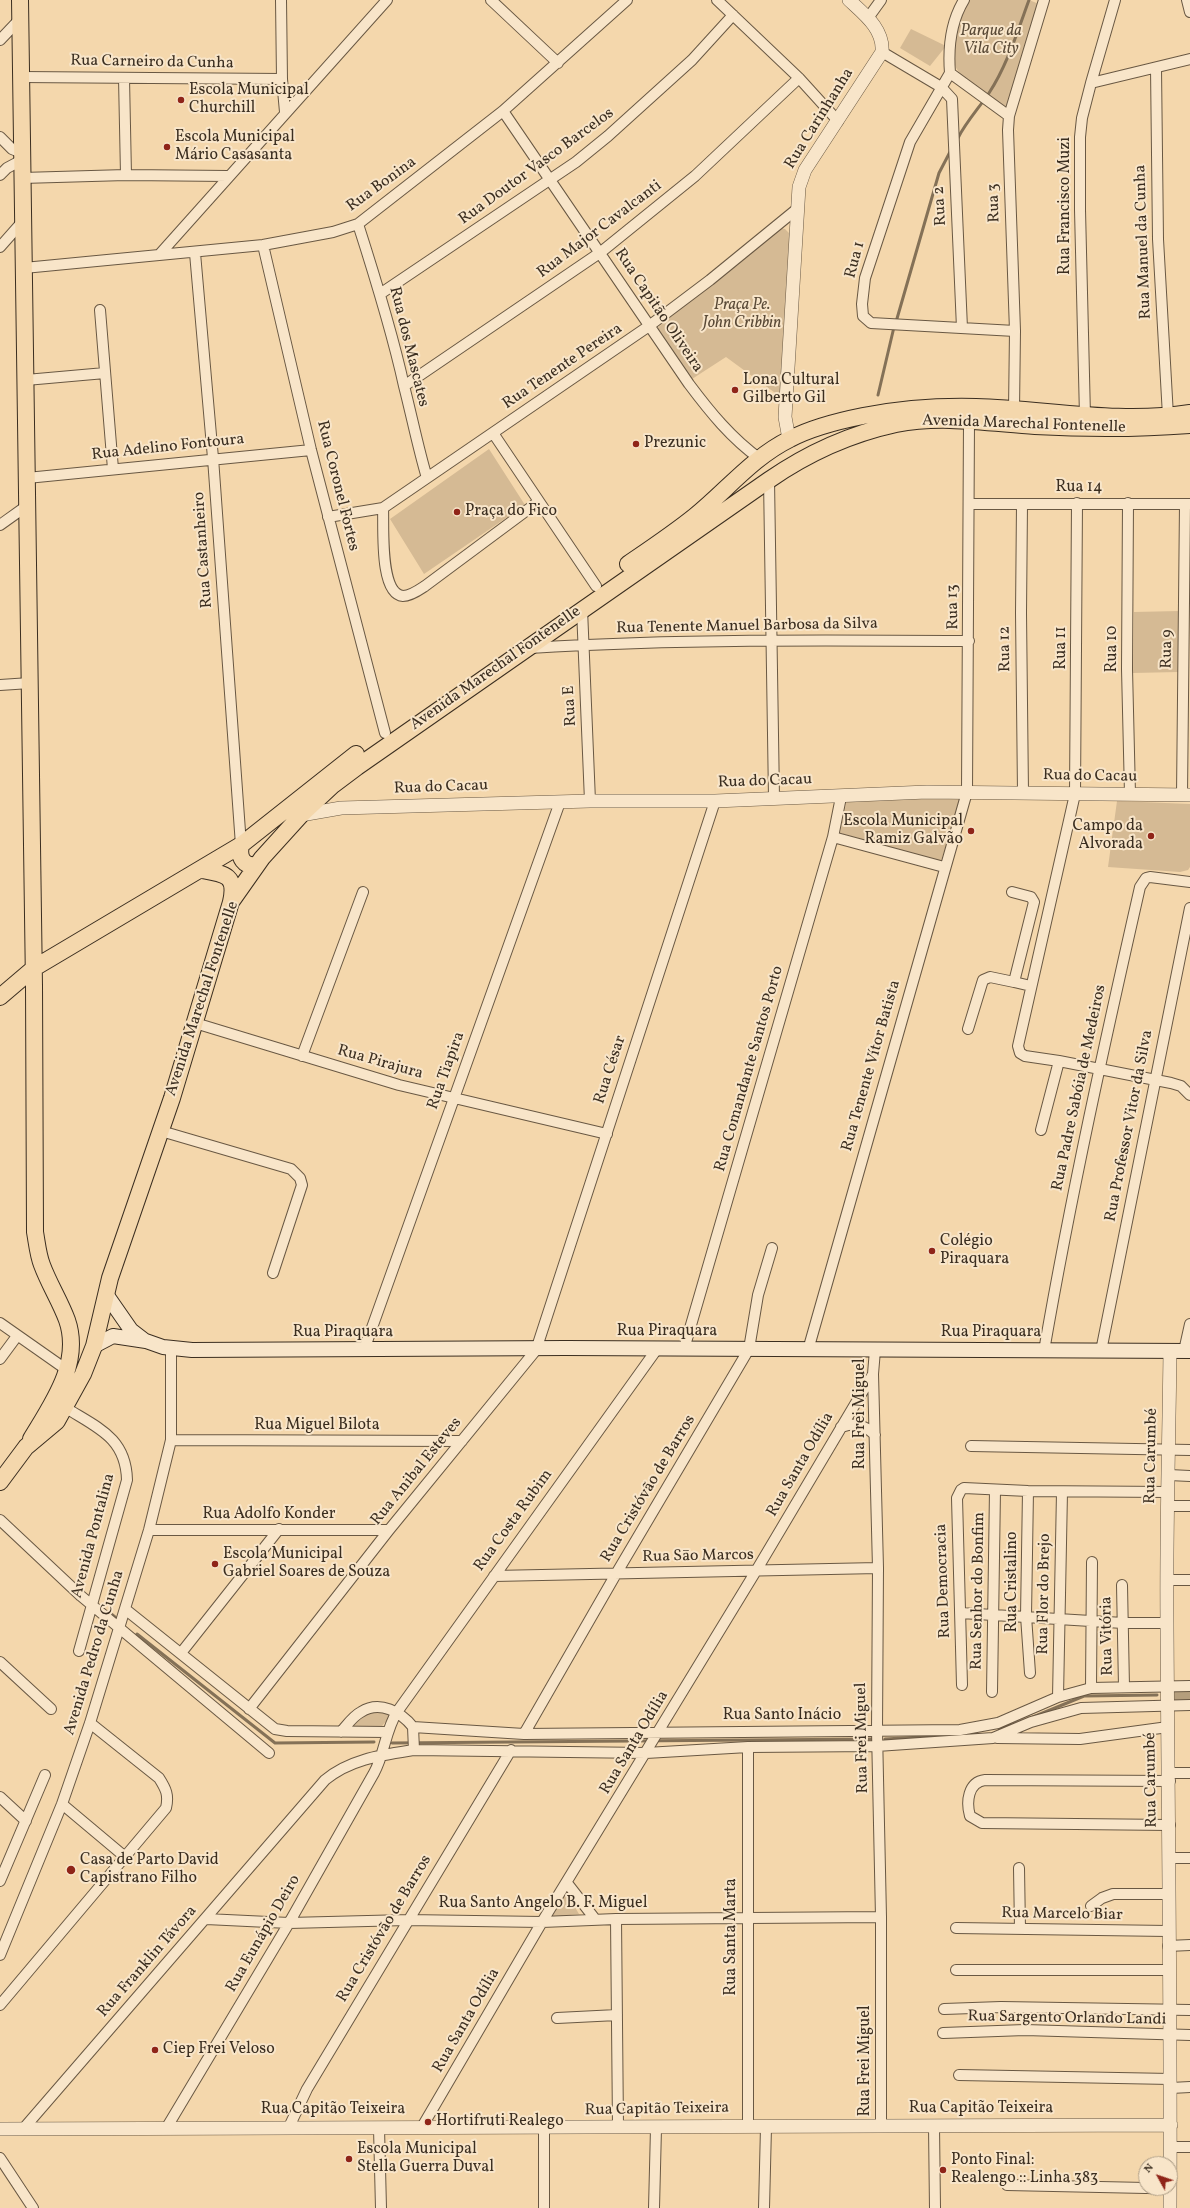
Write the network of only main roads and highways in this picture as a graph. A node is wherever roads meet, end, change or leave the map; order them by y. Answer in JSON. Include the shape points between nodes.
{"nodes":[{"id":1,"x":20,"y":0,"type":"edge"},
{"id":2,"x":1190,"y":413,"type":"edge"},
{"id":3,"x":1190,"y":425,"type":"edge"},
{"id":4,"x":789,"y":439,"type":"junction"},
{"id":5,"x":834,"y":443,"type":"junction"},
{"id":6,"x":241,"y":845,"type":"junction"},
{"id":7,"x":257,"y":866,"type":"junction"},
{"id":8,"x":202,"y":870,"type":"junction"},
{"id":9,"x":231,"y":902,"type":"junction"},
{"id":10,"x":34,"y":968,"type":"junction"},
{"id":11,"x":4,"y":993,"type":"edge"},
{"id":12,"x":34,"y":1001,"type":"junction"},
{"id":13,"x":106,"y":1294,"type":"junction"},
{"id":14,"x":146,"y":1341,"type":"junction"},
{"id":15,"x":92,"y":1350,"type":"junction"},
{"id":16,"x":1187,"y":1351,"type":"edge"},
{"id":17,"x":26,"y":1447,"type":"junction"},
{"id":18,"x":0,"y":1482,"type":"edge"}],
"edges":[{"from":1,"to":10,"type":"main road"},
{"from":2,"to":4,"type":"main road","name":"Avenida Marechal Fontenelle","via":[[1168,416],[1086,416],[946,407],[903,410],[830,423]]},
{"from":3,"to":5,"type":"main road","name":"Avenida Marechal Fontenelle","via":[[1084,428],[946,420],[897,424]]},
{"from":4,"to":5,"type":"main road","via":[[793,446],[803,450]]},
{"from":4,"to":6,"type":"main road","name":"Avenida Marechal Fontenelle","via":[[760,458],[695,516],[337,768]]},
{"from":5,"to":7,"type":"main road","name":"Avenida Marechal Fontenelle","via":[[798,461],[769,480],[525,648],[333,785],[301,815]]},
{"from":6,"to":7,"type":"main road","via":[[242,860],[251,866]]},
{"from":6,"to":8,"type":"main road","name":"Avenida Marechal Fontenelle"},
{"from":7,"to":9,"type":"main road","name":"Avenida Marechal Fontenelle"},
{"from":8,"to":9,"type":"main road","via":[[221,873],[229,879],[233,892]]},
{"from":8,"to":10,"type":"main road","name":"Avenida Marechal Fontenelle"},
{"from":9,"to":13,"type":"main road","name":"Avenida Marechal Fontenelle","via":[[161,1131],[126,1228]]},
{"from":10,"to":11,"type":"main road","name":"Avenida Marechal Fontenelle"},
{"from":10,"to":12,"type":"main road"},
{"from":11,"to":12,"type":"main road","via":[[23,990]]},
{"from":12,"to":17,"type":"main road","via":[[35,1232],[41,1263],[67,1320],[70,1336],[69,1364],[51,1405]]},
{"from":13,"to":14,"type":"main road","name":"Rua Piraquara","via":[[131,1330]]},
{"from":13,"to":15,"type":"main road","name":"Avenida Marechal Fontenelle"},
{"from":14,"to":15,"type":"main road","name":"Rua Piraquara","via":[[113,1336]]},
{"from":14,"to":16,"type":"main road","name":"Rua Piraquara","via":[[171,1348],[192,1350]]},
{"from":15,"to":17,"type":"main road","name":"Avenida Marechal Fontenelle","via":[[66,1408],[50,1428]]},
{"from":17,"to":18,"type":"main road"}]}
